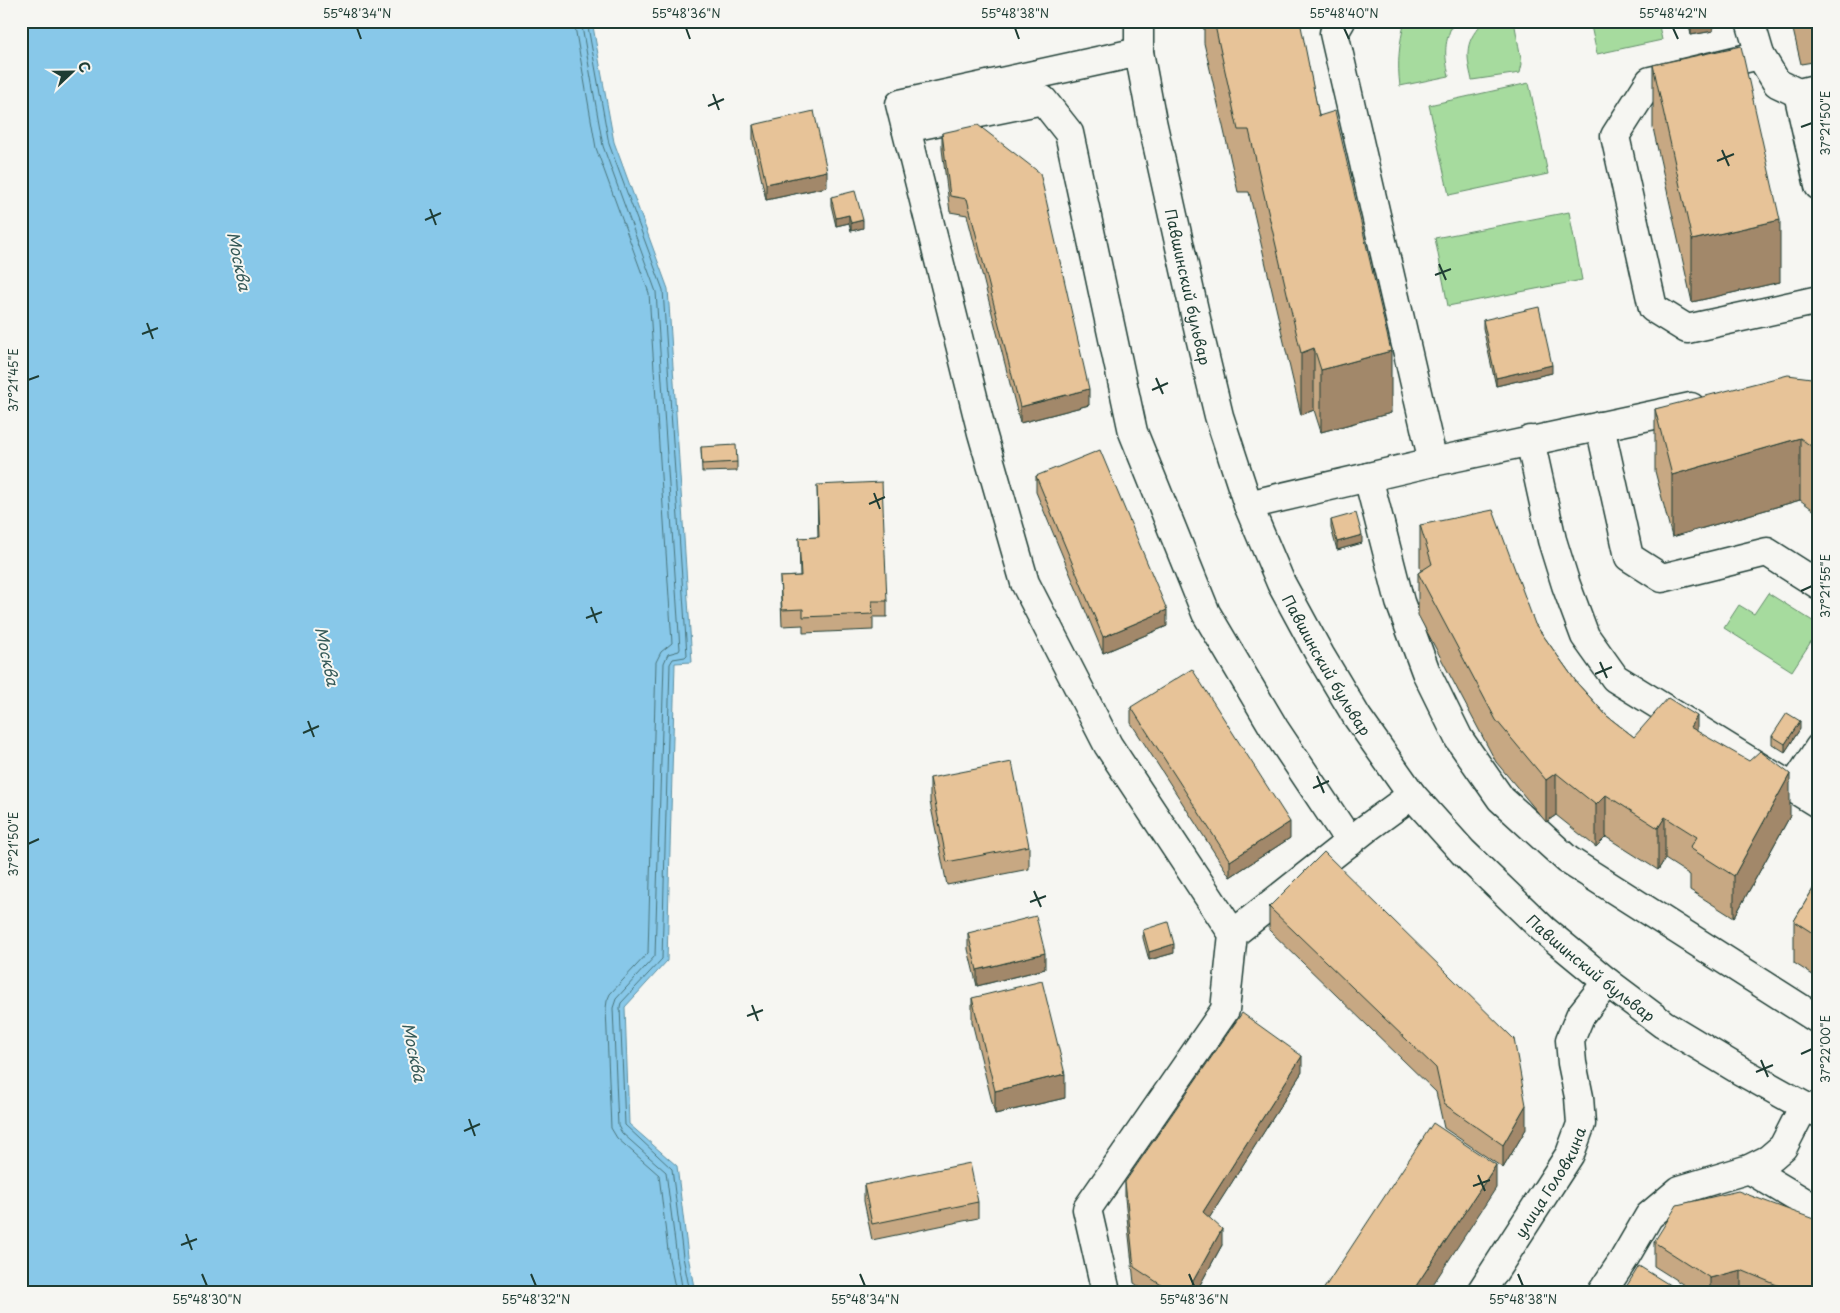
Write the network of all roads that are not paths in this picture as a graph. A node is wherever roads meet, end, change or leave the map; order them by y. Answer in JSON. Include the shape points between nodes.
{"nodes":[{"id":1,"x":1139,"y":21,"type":"edge"},
{"id":2,"x":1341,"y":21,"type":"edge"},
{"id":3,"x":1750,"y":21,"type":"edge"},
{"id":4,"x":1139,"y":52,"type":"junction"},
{"id":5,"x":1760,"y":55,"type":"junction"},
{"id":6,"x":1808,"y":90,"type":"edge"},
{"id":7,"x":906,"y":128,"type":"junction"},
{"id":8,"x":1819,"y":186,"type":"edge"},
{"id":9,"x":1819,"y":300,"type":"edge"},
{"id":10,"x":1712,"y":402,"type":"edge"},
{"id":11,"x":1600,"y":426,"type":"junction"},
{"id":12,"x":1530,"y":440,"type":"junction"},
{"id":13,"x":1433,"y":462,"type":"junction"},
{"id":14,"x":1368,"y":477,"type":"junction"},
{"id":15,"x":1248,"y":505,"type":"junction"},
{"id":16,"x":1819,"y":585,"type":"edge"},
{"id":17,"x":1819,"y":748,"type":"edge"},
{"id":18,"x":1793,"y":788,"type":"junction"},
{"id":19,"x":1412,"y":795,"type":"junction"},
{"id":20,"x":1819,"y":804,"type":"edge"},
{"id":21,"x":1350,"y":842,"type":"junction"},
{"id":22,"x":1233,"y":934,"type":"junction"},
{"id":23,"x":1607,"y":982,"type":"junction"},
{"id":24,"x":1819,"y":1020,"type":"edge"},
{"id":25,"x":1811,"y":1109,"type":"edge"},
{"id":26,"x":1749,"y":1169,"type":"junction"},
{"id":27,"x":1819,"y":1211,"type":"edge"},
{"id":28,"x":1106,"y":1292,"type":"edge"},
{"id":29,"x":1482,"y":1292,"type":"edge"},
{"id":30,"x":1602,"y":1292,"type":"edge"}],
"edges":[{"from":1,"to":4,"type":"street","name":"Павшинский бульвар"},
{"from":2,"to":13,"type":"street","via":[[1334,34]]},
{"from":3,"to":5,"type":"street"},
{"from":4,"to":7,"type":"street","via":[[900,104]]},
{"from":4,"to":15,"type":"street","name":"Павшинский бульвар","via":[[1200,336],[1220,416]]},
{"from":5,"to":6,"type":"street","via":[[1777,83]]},
{"from":5,"to":9,"type":"street","via":[[1650,81],[1615,136],[1653,308],[1687,329]]},
{"from":6,"to":8,"type":"street"},
{"from":7,"to":21,"type":"street","via":[[1043,100],[1069,133],[1133,432],[1206,613],[1274,728]]},
{"from":7,"to":22,"type":"street","via":[[982,433],[1025,583],[1108,745]]},
{"from":10,"to":11,"type":"street"},
{"from":11,"to":12,"type":"street"},
{"from":11,"to":16,"type":"street","via":[[1629,557],[1662,578],[1767,552]]},
{"from":12,"to":13,"type":"street"},
{"from":12,"to":18,"type":"street","via":[[1552,540],[1566,585],[1585,636],[1615,678]]},
{"from":13,"to":14,"type":"street"},
{"from":14,"to":15,"type":"street"},
{"from":14,"to":24,"type":"street","via":[[1400,602],[1426,672],[1459,739],[1501,799],[1568,860]]},
{"from":15,"to":19,"type":"street","name":"Павшинский бульвар","via":[[1281,584],[1320,655],[1357,717]]},
{"from":17,"to":18,"type":"street"},
{"from":18,"to":20,"type":"street"},
{"from":19,"to":21,"type":"street"},
{"from":19,"to":23,"type":"street","name":"Павшинский бульвар","via":[[1463,852],[1537,924]]},
{"from":21,"to":22,"type":"street"},
{"from":22,"to":28,"type":"street","via":[[1226,1010],[1087,1209]]},
{"from":23,"to":25,"type":"street","name":"Павшинский бульвар","via":[[1664,1024]]},
{"from":23,"to":29,"type":"street","name":"улица Головкина","via":[[1580,1016],[1570,1040],[1580,1124],[1570,1154]]},
{"from":25,"to":26,"type":"street","via":[[1783,1147]]},
{"from":26,"to":27,"type":"street"},
{"from":26,"to":30,"type":"street","via":[[1680,1190],[1649,1216]]}]}
